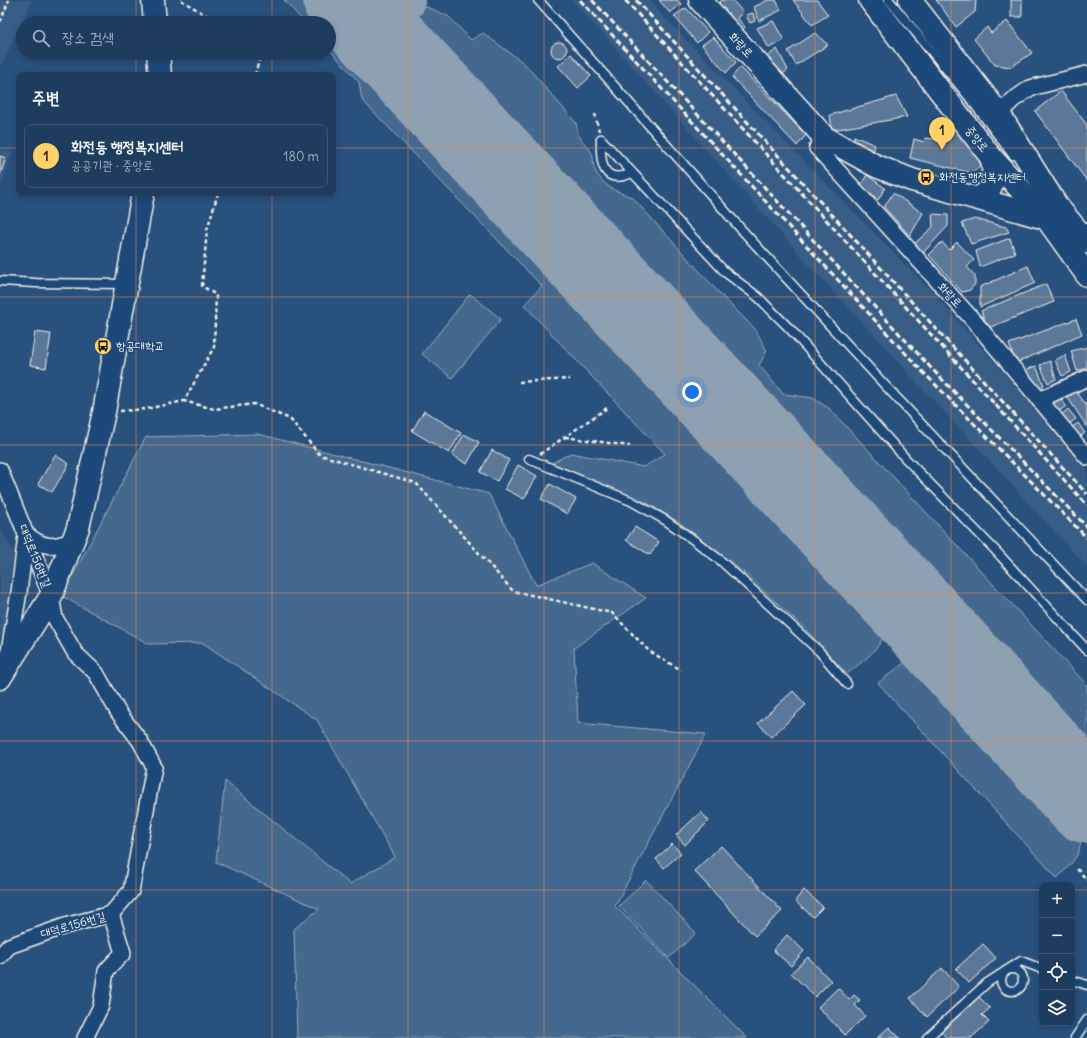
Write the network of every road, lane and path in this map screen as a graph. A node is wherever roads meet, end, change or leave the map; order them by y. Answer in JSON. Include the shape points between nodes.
{"nodes":[{"id":1,"x":9,"y":0,"type":"edge"},
{"id":2,"x":152,"y":0,"type":"edge"},
{"id":3,"x":181,"y":0,"type":"edge"},
{"id":4,"x":538,"y":0,"type":"edge"},
{"id":5,"x":870,"y":0,"type":"edge"},
{"id":6,"x":888,"y":0,"type":"edge"},
{"id":7,"x":910,"y":0,"type":"edge"},
{"id":8,"x":706,"y":2,"type":"edge"},
{"id":9,"x":154,"y":16,"type":"edge"},
{"id":10,"x":207,"y":16,"type":"edge"},
{"id":11,"x":0,"y":22,"type":"edge"},
{"id":12,"x":159,"y":60,"type":"edge"},
{"id":13,"x":259,"y":60,"type":"edge"},
{"id":14,"x":160,"y":72,"type":"edge"},
{"id":15,"x":256,"y":72,"type":"edge"},
{"id":16,"x":1087,"y":74,"type":"edge"},
{"id":17,"x":595,"y":114,"type":"dead end"},
{"id":18,"x":999,"y":114,"type":"junction"},
{"id":19,"x":824,"y":137,"type":"junction"},
{"id":20,"x":601,"y":139,"type":"junction"},
{"id":21,"x":991,"y":157,"type":"junction"},
{"id":22,"x":632,"y":172,"type":"junction"},
{"id":23,"x":142,"y":196,"type":"edge"},
{"id":24,"x":217,"y":196,"type":"edge"},
{"id":25,"x":978,"y":198,"type":"junction"},
{"id":26,"x":1052,"y":212,"type":"junction"},
{"id":27,"x":1083,"y":233,"type":"edge"},
{"id":28,"x":1087,"y":275,"type":"edge"},
{"id":29,"x":0,"y":281,"type":"edge"},
{"id":30,"x":125,"y":284,"type":"junction"},
{"id":31,"x":1087,"y":378,"type":"edge"},
{"id":32,"x":570,"y":379,"type":"dead end"},
{"id":33,"x":519,"y":382,"type":"dead end"},
{"id":34,"x":1039,"y":400,"type":"junction"},
{"id":35,"x":184,"y":401,"type":"junction"},
{"id":36,"x":607,"y":408,"type":"dead end"},
{"id":37,"x":104,"y":412,"type":"junction"},
{"id":38,"x":565,"y":437,"type":"junction"},
{"id":39,"x":630,"y":446,"type":"dead end"},
{"id":40,"x":1087,"y":457,"type":"edge"},
{"id":41,"x":530,"y":459,"type":"joint"},
{"id":42,"x":0,"y":470,"type":"edge"},
{"id":43,"x":26,"y":534,"type":"junction"},
{"id":44,"x":74,"y":539,"type":"junction"},
{"id":45,"x":51,"y":596,"type":"junction"},
{"id":46,"x":1087,"y":600,"type":"edge"},
{"id":47,"x":1087,"y":650,"type":"edge"},
{"id":48,"x":682,"y":670,"type":"dead end"},
{"id":49,"x":2,"y":675,"type":"edge"},
{"id":50,"x":847,"y":684,"type":"dead end"},
{"id":51,"x":1077,"y":869,"type":"dead end"},
{"id":52,"x":1087,"y":880,"type":"edge"},
{"id":53,"x":111,"y":914,"type":"junction"},
{"id":54,"x":0,"y":956,"type":"edge"},
{"id":55,"x":1039,"y":968,"type":"edge"},
{"id":56,"x":1075,"y":981,"type":"edge"},
{"id":57,"x":1087,"y":985,"type":"edge"},
{"id":58,"x":1087,"y":1020,"type":"edge"},
{"id":59,"x":85,"y":1038,"type":"edge"},
{"id":60,"x":927,"y":1038,"type":"edge"},
{"id":61,"x":1074,"y":1038,"type":"edge"}],
"edges":[{"from":1,"to":11,"type":"path"},
{"from":2,"to":9,"type":"main road"},
{"from":3,"to":10,"type":"path"},
{"from":4,"to":46,"type":"lane","via":[[657,136],[881,381]]},
{"from":5,"to":21,"type":"main road","name":"중앙로"},
{"from":6,"to":26,"type":"lane","via":[[969,97],[1022,167]]},
{"from":7,"to":18,"type":"main road","name":"중앙로"},
{"from":8,"to":19,"type":"main road","name":"화랑로"},
{"from":12,"to":14,"type":"main road"},
{"from":13,"to":15,"type":"path"},
{"from":16,"to":18,"type":"street","via":[[1030,88]]},
{"from":17,"to":20,"type":"path"},
{"from":18,"to":26,"type":"main road","name":"중앙로"},
{"from":19,"to":25,"type":"main road","name":"화랑로","via":[[876,166]]},
{"from":19,"to":34,"type":"street","name":"화랑로","via":[[817,148],[974,321]]},
{"from":20,"to":22,"type":"lane"},
{"from":20,"to":22,"type":"lane","via":[[601,158],[606,172],[611,176]]},
{"from":21,"to":25,"type":"main road","via":[[994,175],[991,186]]},
{"from":21,"to":26,"type":"main road","name":"중앙로"},
{"from":22,"to":47,"type":"lane","via":[[725,272],[758,297],[791,330],[870,420]]},
{"from":23,"to":30,"type":"main road"},
{"from":24,"to":35,"type":"path","via":[[207,230],[202,286],[216,295],[214,347]]},
{"from":25,"to":26,"type":"main road","name":"화랑로"},
{"from":26,"to":27,"type":"main road","name":"중앙로"},
{"from":26,"to":28,"type":"main road","name":"중앙로"},
{"from":29,"to":30,"type":"lane","via":[[36,284]]},
{"from":30,"to":37,"type":"main road"},
{"from":31,"to":34,"type":"street"},
{"from":32,"to":33,"type":"path"},
{"from":34,"to":40,"type":"street","name":"화랑로"},
{"from":35,"to":37,"type":"path","via":[[146,409]]},
{"from":35,"to":48,"type":"path","via":[[214,409],[254,404],[290,419],[320,455],[416,483],[513,591],[612,613],[649,651]]},
{"from":36,"to":38,"type":"path"},
{"from":37,"to":44,"type":"main road"},
{"from":38,"to":39,"type":"path"},
{"from":38,"to":41,"type":"path"},
{"from":41,"to":50,"type":"lane","via":[[631,501],[689,537],[720,560],[819,651]]},
{"from":42,"to":43,"type":"street","name":"대덕로156번길"},
{"from":43,"to":44,"type":"street","via":[[36,542],[48,546],[62,545]]},
{"from":43,"to":45,"type":"street","name":"대덕로156번길"},
{"from":43,"to":49,"type":"street","via":[[14,625]]},
{"from":44,"to":45,"type":"main road"},
{"from":45,"to":49,"type":"main road","name":"대덕로156번길"},
{"from":45,"to":53,"type":"street","via":[[55,618],[75,653],[96,673],[154,767],[131,891]]},
{"from":51,"to":52,"type":"path"},
{"from":53,"to":54,"type":"street","name":"대덕로156번길","via":[[65,926],[9,946]]},
{"from":53,"to":59,"type":"street","name":"대덕로156번길","via":[[123,953],[106,971],[101,1006]]},
{"from":55,"to":60,"type":"lane","via":[[1021,961],[1006,970],[987,983]]},
{"from":56,"to":57,"type":"lane"},
{"from":58,"to":61,"type":"lane"}]}
